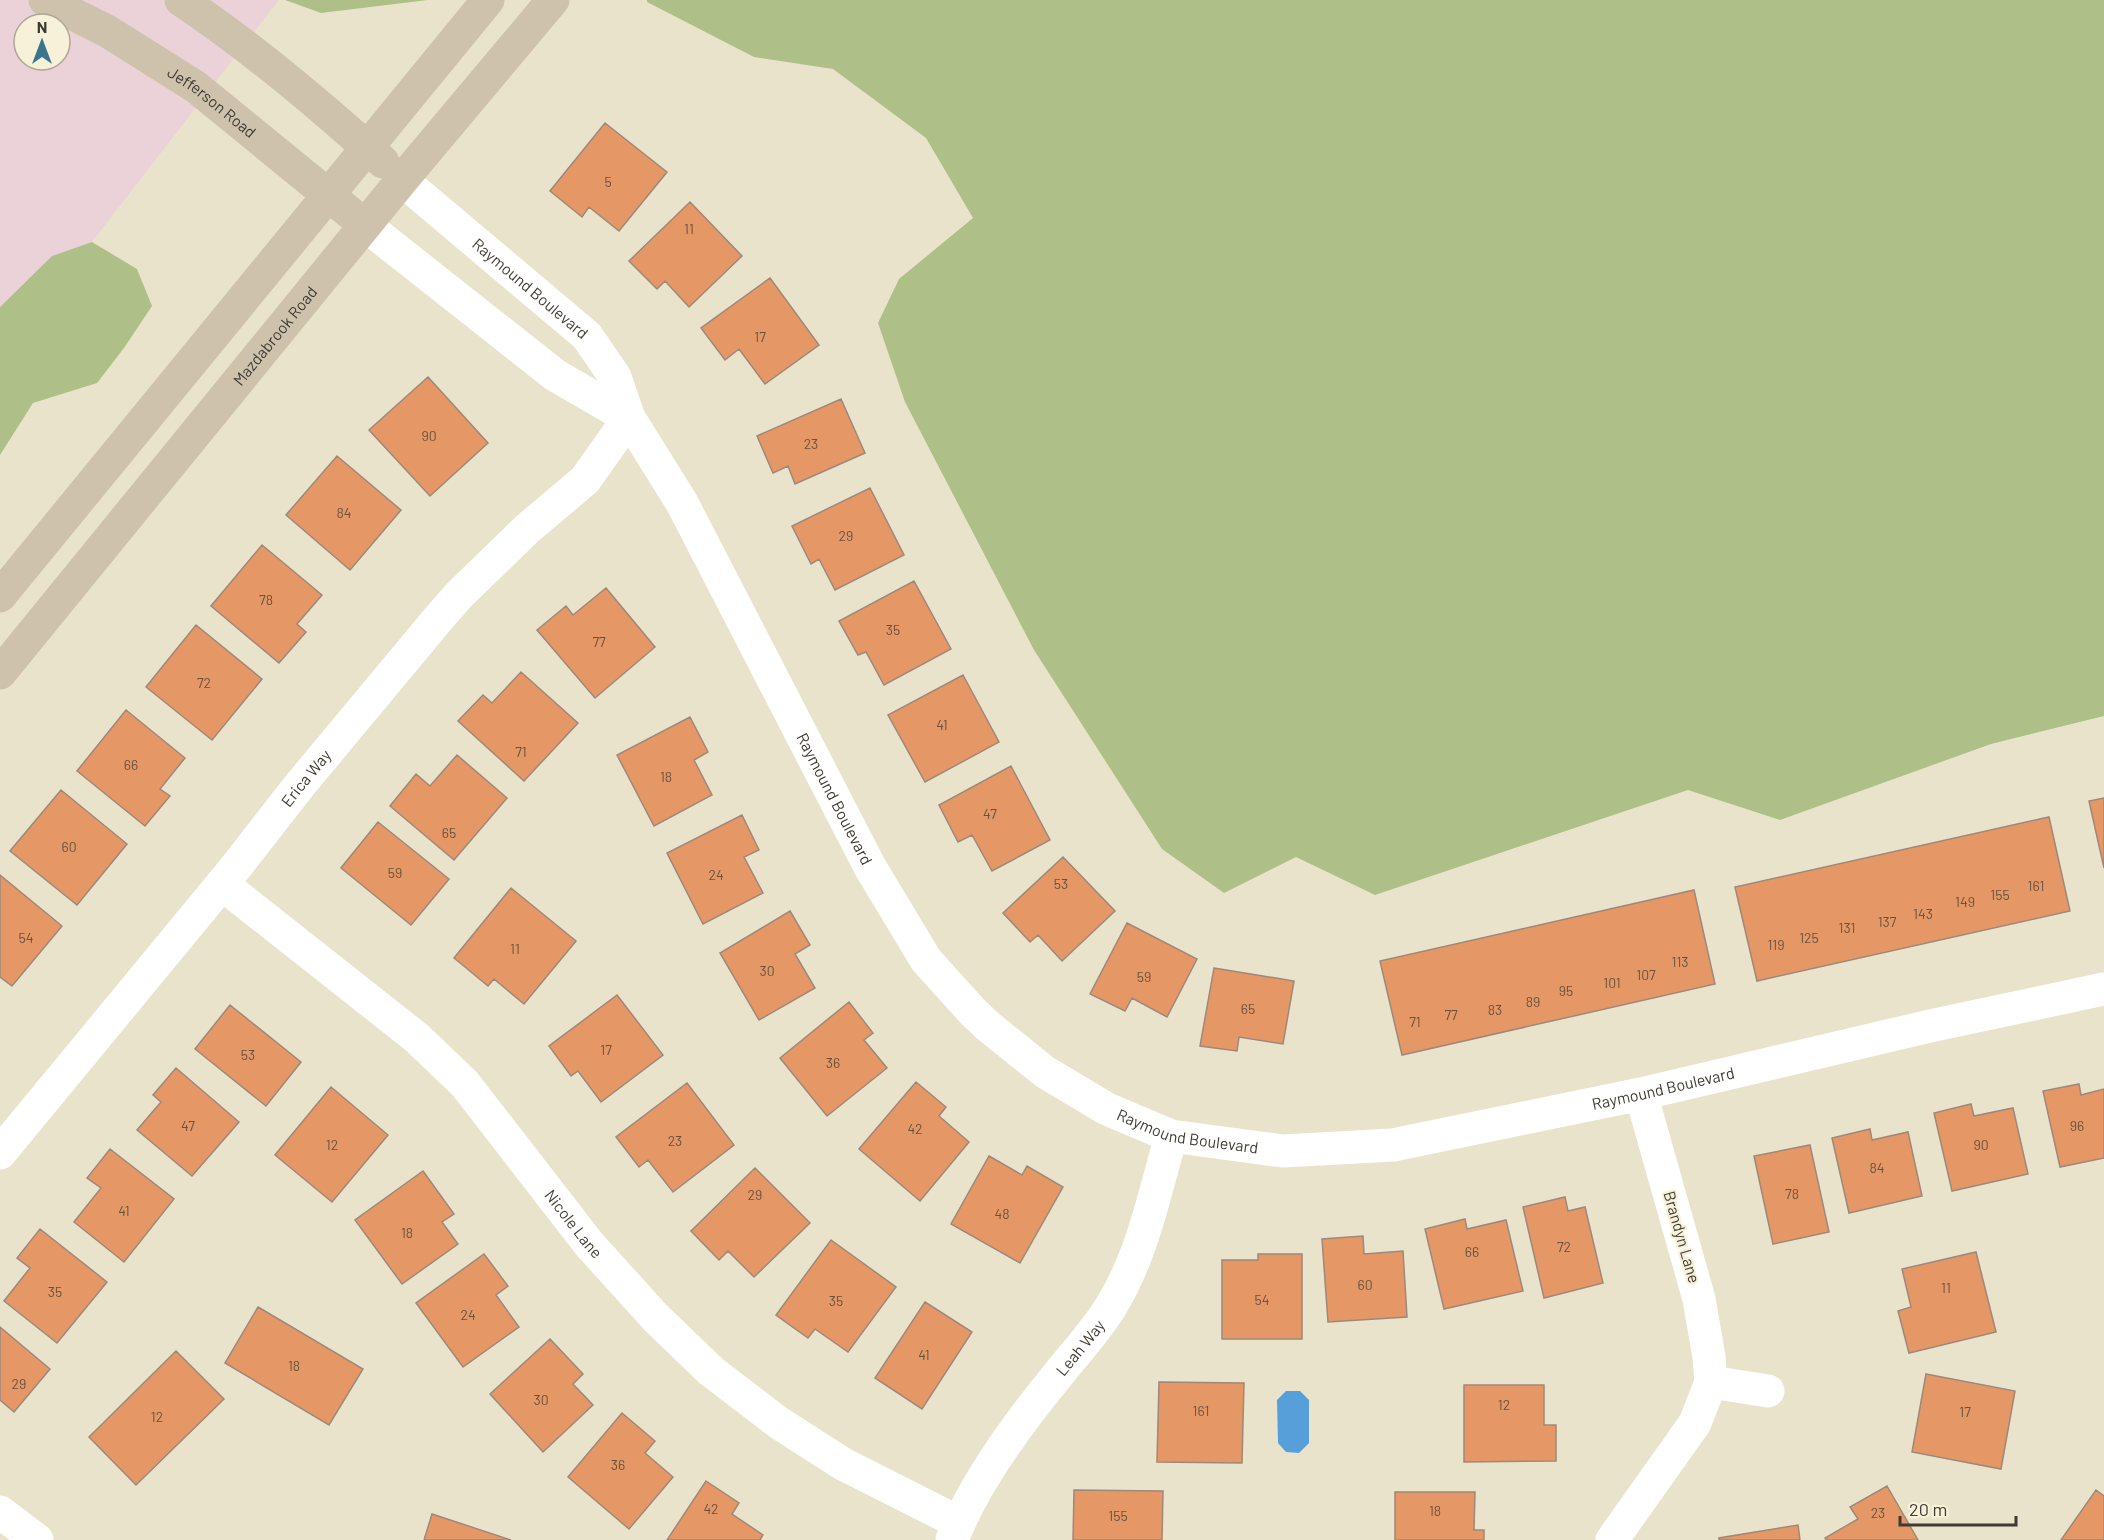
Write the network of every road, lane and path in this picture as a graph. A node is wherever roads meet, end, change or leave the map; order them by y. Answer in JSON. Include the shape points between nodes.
{"nodes":[{"id":1,"x":45,"y":0,"type":"edge"},
{"id":2,"x":181,"y":0,"type":"edge"},
{"id":3,"x":488,"y":0,"type":"edge"},
{"id":4,"x":553,"y":0,"type":"edge"},
{"id":5,"x":367,"y":148,"type":"junction"},
{"id":6,"x":402,"y":180,"type":"junction"},
{"id":7,"x":328,"y":195,"type":"junction"},
{"id":8,"x":364,"y":225,"type":"junction"},
{"id":9,"x":629,"y":418,"type":"junction"},
{"id":10,"x":0,"y":596,"type":"edge"},
{"id":11,"x":0,"y":673,"type":"edge"},
{"id":12,"x":222,"y":884,"type":"junction"},
{"id":13,"x":2104,"y":988,"type":"edge"},
{"id":14,"x":1641,"y":1094,"type":"junction"},
{"id":15,"x":1171,"y":1136,"type":"junction"},
{"id":16,"x":0,"y":1153,"type":"edge"},
{"id":17,"x":1712,"y":1382,"type":"junction"},
{"id":18,"x":1768,"y":1390,"type":"dead end"},
{"id":19,"x":0,"y":1512,"type":"edge"},
{"id":20,"x":955,"y":1531,"type":"edge"},
{"id":21,"x":37,"y":1540,"type":"edge"},
{"id":22,"x":1612,"y":1540,"type":"edge"}],
"edges":[{"from":1,"to":7,"type":"street","name":"Jefferson Road","via":[[107,31],[196,87]]},
{"from":2,"to":5,"type":"street","via":[[279,72]]},
{"from":3,"to":5,"type":"street"},
{"from":4,"to":6,"type":"street","name":"Mazdabrook Road"},
{"from":5,"to":6,"type":"street"},
{"from":5,"to":7,"type":"street"},
{"from":6,"to":8,"type":"street","name":"Mazdabrook Road"},
{"from":6,"to":9,"type":"street","name":"Raymound Boulevard","via":[[587,336],[615,377]]},
{"from":7,"to":8,"type":"street","name":"Jefferson Road"},
{"from":7,"to":10,"type":"street"},
{"from":8,"to":9,"type":"street","name":"Raymound Boulevard","via":[[555,375]]},
{"from":8,"to":11,"type":"street","name":"Mazdabrook Road"},
{"from":9,"to":12,"type":"street","name":"Erica Way","via":[[585,480],[459,595]]},
{"from":9,"to":15,"type":"street","name":"Raymound Boulevard","via":[[682,503],[870,867],[926,960],[973,1012],[1045,1072],[1107,1109]]},
{"from":12,"to":16,"type":"street","name":"Erica Way"},
{"from":12,"to":20,"type":"street","name":"Nicole Lane","via":[[417,1038],[465,1084],[589,1244],[711,1371],[779,1423]]},
{"from":13,"to":14,"type":"street","name":"Raymound Boulevard"},
{"from":14,"to":15,"type":"street","name":"Raymound Boulevard","via":[[1393,1146],[1283,1151]]},
{"from":14,"to":17,"type":"street","name":"Brandyn Lane","via":[[1699,1299]]},
{"from":15,"to":20,"type":"street","name":"Leah Way","via":[[1129,1274],[1112,1305],[1028,1412]]},
{"from":17,"to":18,"type":"street"},
{"from":17,"to":22,"type":"street","name":"Brandyn Lane","via":[[1695,1423]]},
{"from":19,"to":21,"type":"street"}]}
